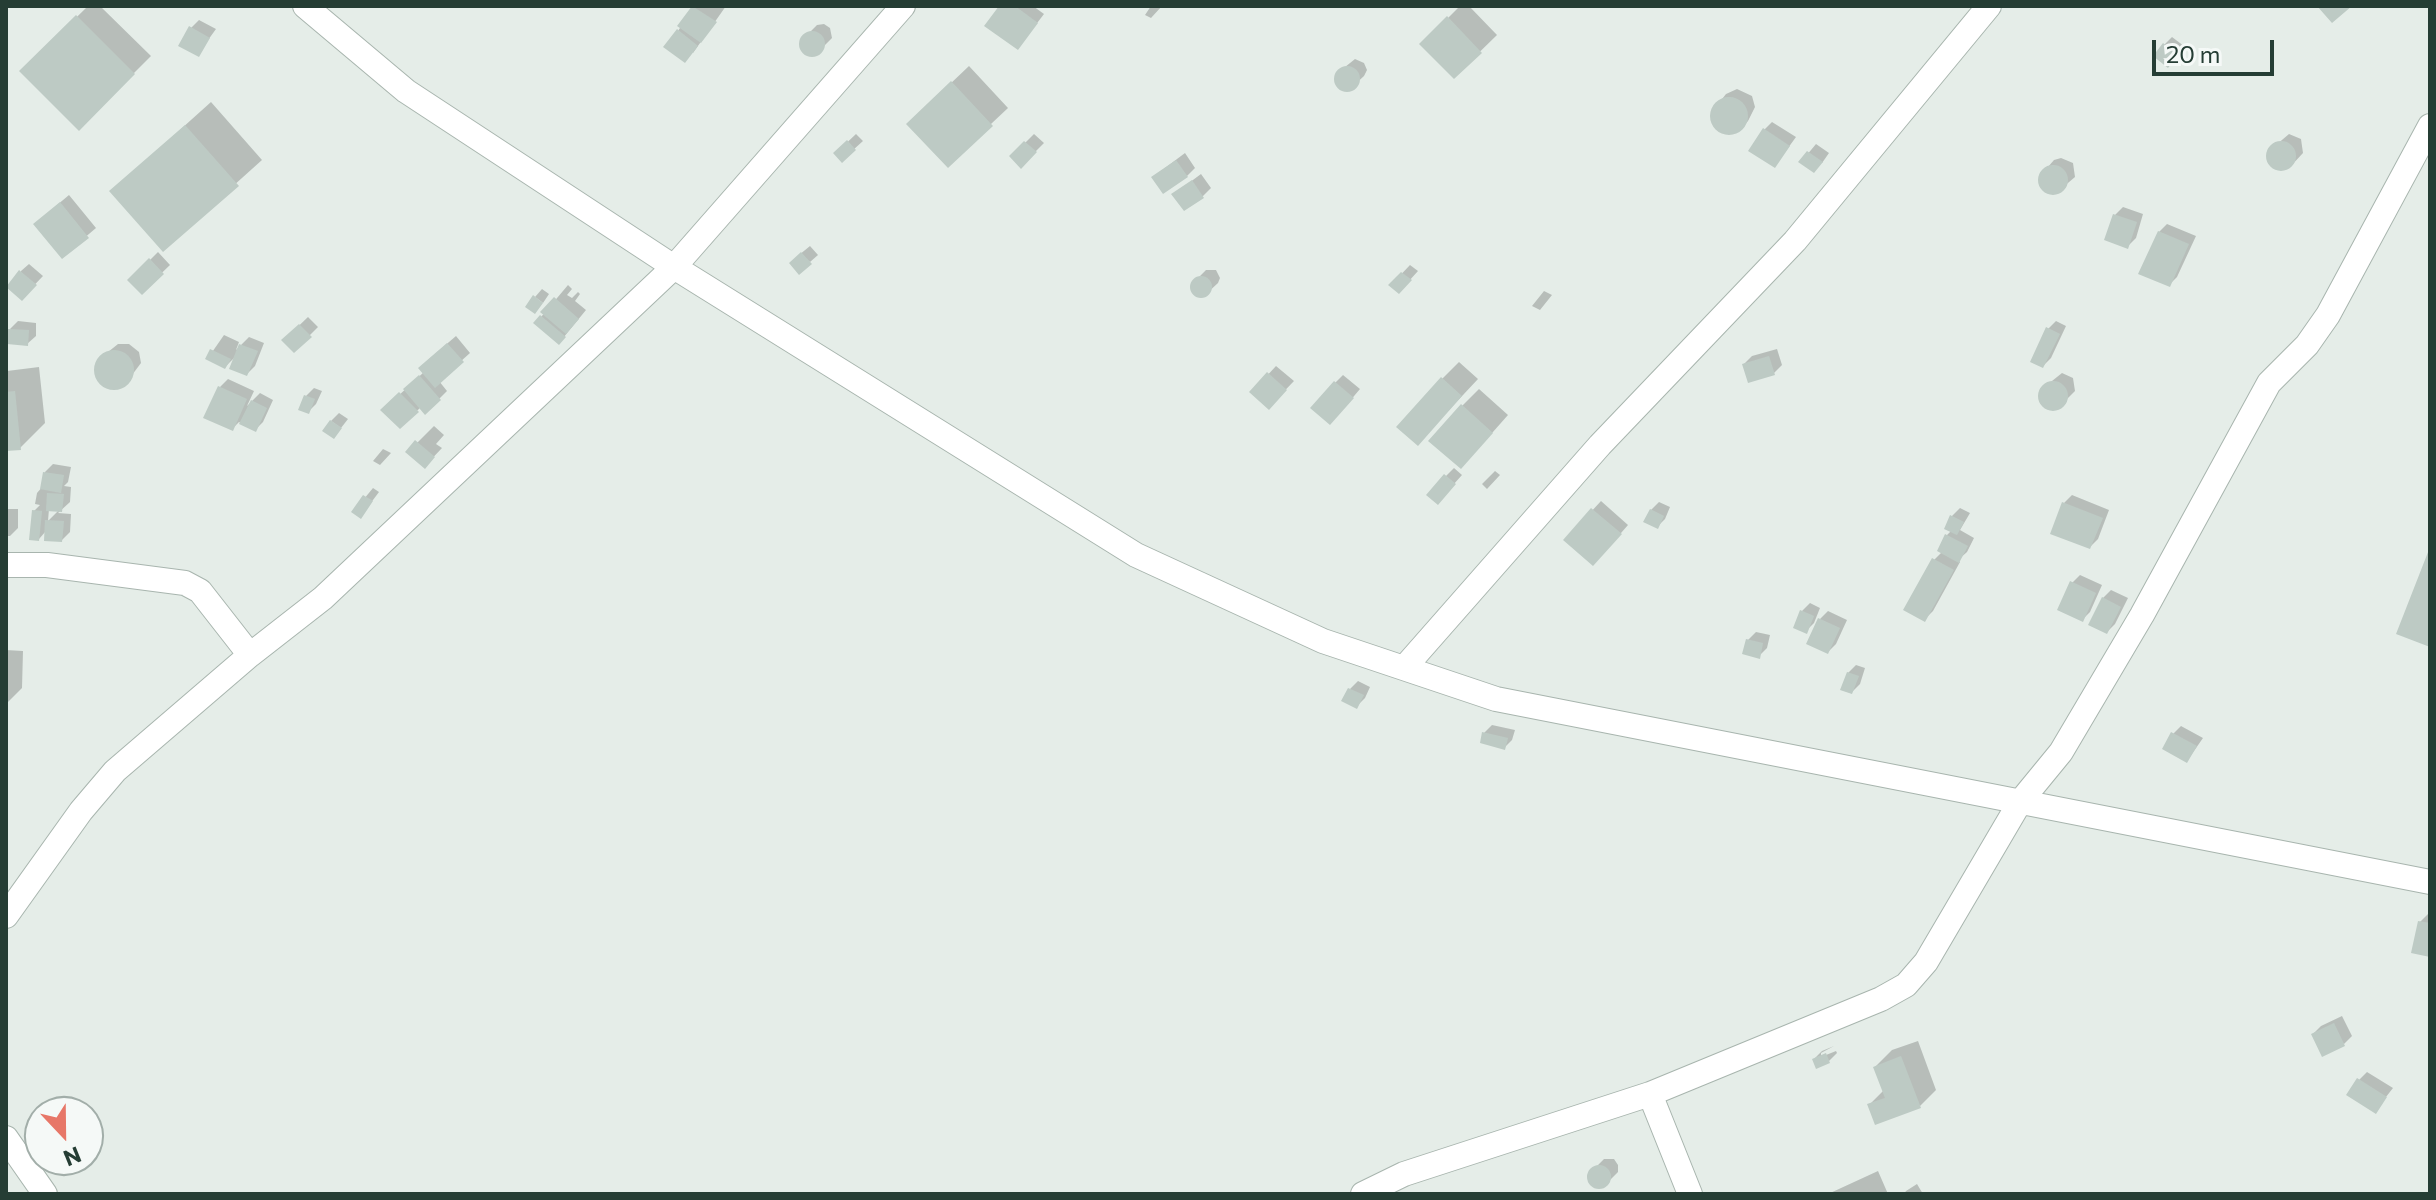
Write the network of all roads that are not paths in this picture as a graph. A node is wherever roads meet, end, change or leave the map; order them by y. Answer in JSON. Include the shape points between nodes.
{"nodes":[{"id":1,"x":305,"y":6,"type":"edge"},
{"id":2,"x":903,"y":6,"type":"edge"},
{"id":3,"x":1980,"y":9,"type":"edge"},
{"id":4,"x":2430,"y":126,"type":"edge"},
{"id":5,"x":674,"y":267,"type":"junction"},
{"id":6,"x":6,"y":565,"type":"edge"},
{"id":7,"x":250,"y":655,"type":"junction"},
{"id":8,"x":1404,"y":668,"type":"junction"},
{"id":9,"x":2020,"y":802,"type":"junction"},
{"id":10,"x":2430,"y":882,"type":"edge"},
{"id":11,"x":6,"y":916,"type":"edge"},
{"id":12,"x":1650,"y":1094,"type":"junction"},
{"id":13,"x":6,"y":1138,"type":"edge"},
{"id":14,"x":24,"y":1165,"type":"joint"},
{"id":15,"x":32,"y":1176,"type":"edge"},
{"id":16,"x":6,"y":1182,"type":"edge"},
{"id":17,"x":45,"y":1194,"type":"edge"},
{"id":18,"x":1363,"y":1194,"type":"edge"},
{"id":19,"x":1690,"y":1194,"type":"edge"}],
"edges":[{"from":1,"to":5,"type":"street","via":[[406,91]]},
{"from":2,"to":5,"type":"street"},
{"from":3,"to":8,"type":"street","via":[[1795,241],[1600,445]]},
{"from":4,"to":9,"type":"street","via":[[2328,315],[2269,383],[2061,752]]},
{"from":5,"to":7,"type":"street","via":[[323,598]]},
{"from":5,"to":8,"type":"street","via":[[1136,555],[1323,641]]},
{"from":6,"to":7,"type":"street","via":[[47,565],[185,583],[200,591]]},
{"from":7,"to":11,"type":"street","via":[[115,771]]},
{"from":8,"to":9,"type":"street","via":[[1496,699]]},
{"from":9,"to":10,"type":"street"},
{"from":9,"to":12,"type":"street","via":[[1926,962],[1906,985]]},
{"from":12,"to":18,"type":"street","via":[[1404,1174]]},
{"from":12,"to":19,"type":"street"},
{"from":13,"to":14,"type":"street"},
{"from":14,"to":16,"type":"street"},
{"from":15,"to":17,"type":"street"}]}
